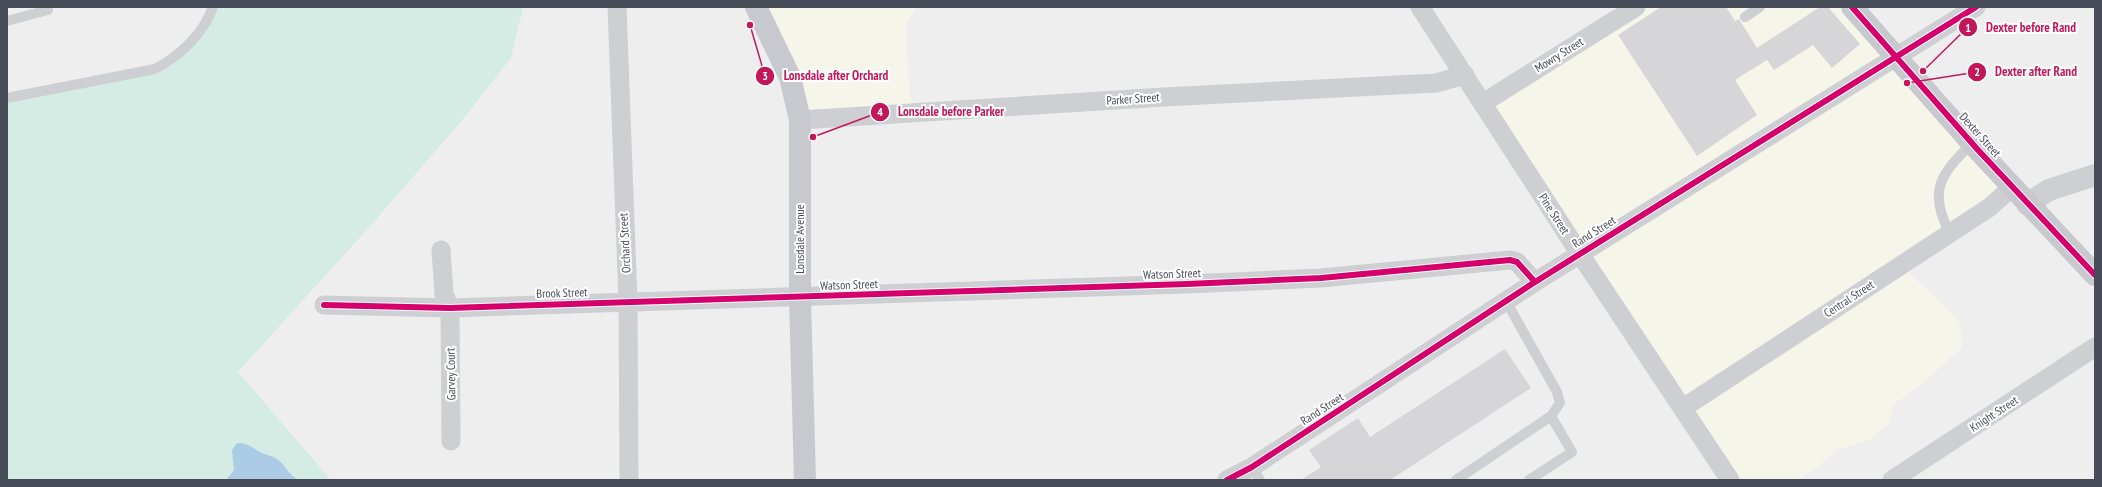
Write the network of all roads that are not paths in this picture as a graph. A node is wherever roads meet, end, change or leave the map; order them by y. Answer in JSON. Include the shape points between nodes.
{"nodes":[{"id":1,"x":213,"y":7,"type":"edge"},
{"id":2,"x":618,"y":7,"type":"edge"},
{"id":3,"x":756,"y":7,"type":"edge"},
{"id":4,"x":1420,"y":7,"type":"edge"},
{"id":5,"x":1636,"y":7,"type":"edge"},
{"id":6,"x":1760,"y":7,"type":"edge"},
{"id":7,"x":1852,"y":7,"type":"edge"},
{"id":8,"x":1976,"y":7,"type":"edge"},
{"id":9,"x":48,"y":10,"type":"dead end"},
{"id":10,"x":1745,"y":17,"type":"dead end"},
{"id":11,"x":7,"y":21,"type":"edge"},
{"id":12,"x":1896,"y":58,"type":"junction"},
{"id":13,"x":1465,"y":75,"type":"junction"},
{"id":14,"x":7,"y":98,"type":"edge"},
{"id":15,"x":1483,"y":103,"type":"junction"},
{"id":16,"x":800,"y":120,"type":"junction"},
{"id":17,"x":1972,"y":144,"type":"junction"},
{"id":18,"x":2095,"y":176,"type":"edge"},
{"id":19,"x":2012,"y":187,"type":"junction"},
{"id":20,"x":2027,"y":204,"type":"junction"},
{"id":21,"x":1950,"y":233,"type":"junction"},
{"id":22,"x":441,"y":250,"type":"dead end"},
{"id":23,"x":1580,"y":254,"type":"junction"},
{"id":24,"x":2095,"y":275,"type":"edge"},
{"id":25,"x":1535,"y":282,"type":"junction"},
{"id":26,"x":800,"y":298,"type":"junction"},
{"id":27,"x":1506,"y":301,"type":"junction"},
{"id":28,"x":628,"y":302,"type":"junction"},
{"id":29,"x":324,"y":305,"type":"dead end"},
{"id":30,"x":450,"y":308,"type":"junction"},
{"id":31,"x":2095,"y":347,"type":"edge"},
{"id":32,"x":1683,"y":408,"type":"junction"},
{"id":33,"x":1551,"y":416,"type":"junction"},
{"id":34,"x":451,"y":441,"type":"dead end"},
{"id":35,"x":1256,"y":474,"type":"edge"},
{"id":36,"x":629,"y":480,"type":"edge"},
{"id":37,"x":805,"y":480,"type":"edge"},
{"id":38,"x":1227,"y":480,"type":"edge"},
{"id":39,"x":1456,"y":480,"type":"edge"},
{"id":40,"x":1529,"y":480,"type":"edge"},
{"id":41,"x":1730,"y":480,"type":"edge"},
{"id":42,"x":1892,"y":480,"type":"edge"}],
"edges":[{"from":1,"to":14,"type":"lane","via":[[190,43],[173,60],[155,69]]},
{"from":2,"to":28,"type":"street","name":"Orchard Street"},
{"from":3,"to":16,"type":"main road","name":"Lonsdale Avenue","via":[[790,77]]},
{"from":4,"to":13,"type":"street","name":"Pine Street"},
{"from":5,"to":15,"type":"street","name":"Mowry Street"},
{"from":6,"to":10,"type":"lane"},
{"from":7,"to":12,"type":"main road","name":"Dexter Street"},
{"from":8,"to":12,"type":"street","name":"Rand Street"},
{"from":9,"to":11,"type":"lane"},
{"from":12,"to":17,"type":"main road","name":"Dexter Street"},
{"from":12,"to":23,"type":"street","name":"Rand Street"},
{"from":13,"to":15,"type":"street","name":"Pine Street"},
{"from":13,"to":16,"type":"street","name":"Parker Street","via":[[1436,83]]},
{"from":15,"to":23,"type":"street","name":"Pine Street"},
{"from":16,"to":26,"type":"main road","name":"Lonsdale Avenue"},
{"from":17,"to":19,"type":"main road","name":"Dexter Street"},
{"from":17,"to":21,"type":"lane","via":[[1952,163],[1937,192],[1942,218]]},
{"from":18,"to":20,"type":"main road","via":[[2048,190]]},
{"from":19,"to":20,"type":"main road","name":"Dexter Street"},
{"from":19,"to":21,"type":"street","name":"Central Street","via":[[1990,207]]},
{"from":20,"to":24,"type":"main road","name":"Dexter Street"},
{"from":21,"to":32,"type":"street","name":"Central Street"},
{"from":22,"to":30,"type":"street","name":"Garvey Court","via":[[444,294]]},
{"from":23,"to":25,"type":"street","name":"Rand Street"},
{"from":23,"to":32,"type":"street","name":"Pine Street"},
{"from":25,"to":26,"type":"street","name":"Watson Street","via":[[1517,262],[1498,260],[1321,278]]},
{"from":25,"to":27,"type":"street","name":"Rand Street"},
{"from":26,"to":28,"type":"street","name":"Brook Street"},
{"from":26,"to":37,"type":"main road","name":"Lonsdale Avenue"},
{"from":27,"to":33,"type":"lane","via":[[1557,392],[1560,403]]},
{"from":27,"to":35,"type":"street","name":"Rand Street"},
{"from":28,"to":30,"type":"street","name":"Brook Street"},
{"from":28,"to":36,"type":"street","name":"Orchard Street"},
{"from":29,"to":30,"type":"street","name":"Brook Street"},
{"from":30,"to":34,"type":"street","name":"Garvey Court"},
{"from":31,"to":42,"type":"street","name":"Knight Street"},
{"from":32,"to":41,"type":"street","name":"Pine Street"},
{"from":33,"to":39,"type":"lane"},
{"from":33,"to":40,"type":"lane","via":[[1572,452]]},
{"from":35,"to":38,"type":"street","name":"Rand Street"}]}
